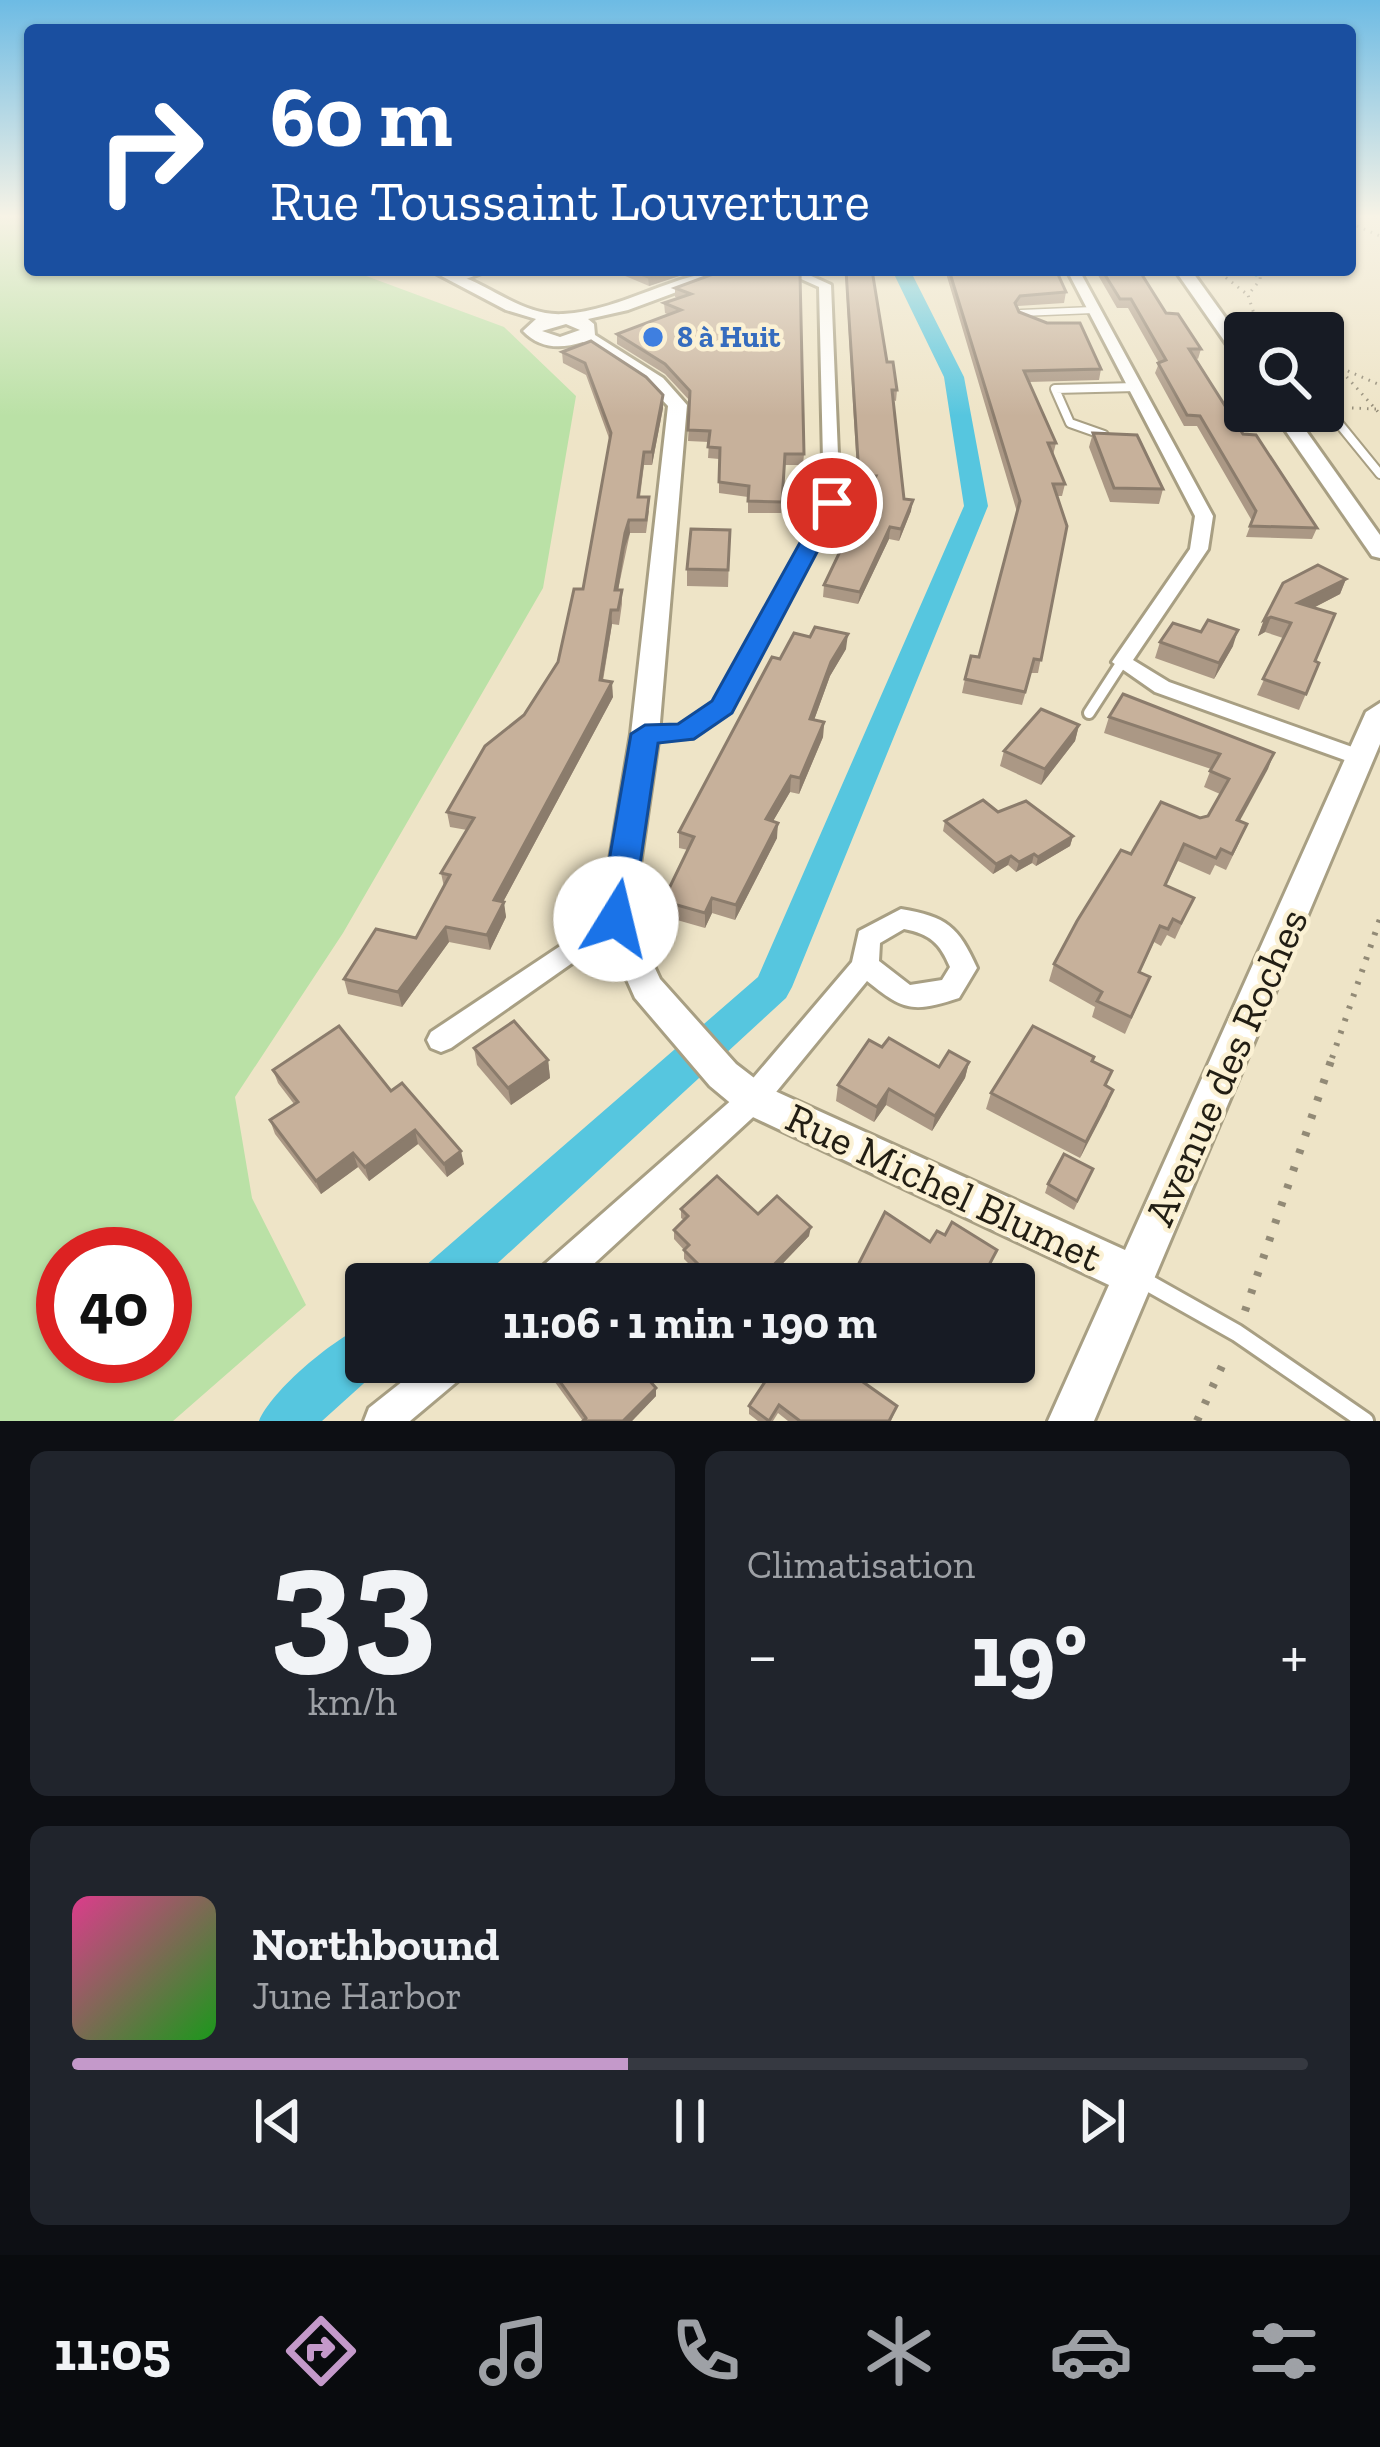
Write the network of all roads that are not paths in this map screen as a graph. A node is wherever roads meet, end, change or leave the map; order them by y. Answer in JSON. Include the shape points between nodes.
{"nodes":[{"id":1,"x":465,"y":283,"type":"edge"},
{"id":2,"x":690,"y":283,"type":"edge"},
{"id":3,"x":819,"y":283,"type":"edge"},
{"id":4,"x":1077,"y":283,"type":"edge"},
{"id":5,"x":1193,"y":283,"type":"edge"},
{"id":6,"x":622,"y":307,"type":"junction"},
{"id":7,"x":552,"y":321,"type":"junction"},
{"id":8,"x":1093,"y":321,"type":"junction"},
{"id":9,"x":1046,"y":326,"type":"edge"},
{"id":10,"x":1224,"y":328,"type":"edge"},
{"id":11,"x":587,"y":339,"type":"junction"},
{"id":12,"x":1136,"y":387,"type":"junction"},
{"id":13,"x":1344,"y":430,"type":"edge"},
{"id":14,"x":1297,"y":432,"type":"edge"},
{"id":15,"x":1119,"y":436,"type":"edge"},
{"id":16,"x":1380,"y":474,"type":"edge"},
{"id":17,"x":1380,"y":551,"type":"edge"},
{"id":18,"x":1122,"y":662,"type":"junction"},
{"id":19,"x":1380,"y":712,"type":"edge"},
{"id":20,"x":1089,"y":713,"type":"dead end"},
{"id":21,"x":645,"y":734,"type":"junction"},
{"id":22,"x":1361,"y":758,"type":"junction"},
{"id":23,"x":616,"y":919,"type":"junction"},
{"id":24,"x":865,"y":965,"type":"dead end"},
{"id":25,"x":441,"y":1040,"type":"dead end"},
{"id":26,"x":738,"y":1087,"type":"junction"},
{"id":27,"x":568,"y":1263,"type":"edge"},
{"id":28,"x":1135,"y":1276,"type":"junction"},
{"id":29,"x":428,"y":1383,"type":"edge"},
{"id":30,"x":382,"y":1421,"type":"edge"},
{"id":31,"x":1071,"y":1421,"type":"edge"},
{"id":32,"x":1365,"y":1421,"type":"edge"}],
"edges":[{"from":1,"to":7,"type":"street"},
{"from":2,"to":6,"type":"street"},
{"from":3,"to":21,"type":"street","via":[[825,286],[832,503],[723,706],[684,733]]},
{"from":4,"to":8,"type":"street"},
{"from":5,"to":10,"type":"street"},
{"from":6,"to":7,"type":"street"},
{"from":6,"to":11,"type":"street"},
{"from":7,"to":11,"type":"street"},
{"from":7,"to":11,"type":"street","via":[[534,336]]},
{"from":8,"to":9,"type":"lane","via":[[1022,313]]},
{"from":8,"to":12,"type":"street"},
{"from":11,"to":21,"type":"street","via":[[678,405]]},
{"from":12,"to":15,"type":"lane","via":[[1054,389],[1078,433]]},
{"from":12,"to":18,"type":"street","via":[[1149,436],[1204,516],[1199,549]]},
{"from":13,"to":16,"type":"lane"},
{"from":14,"to":17,"type":"street"},
{"from":18,"to":20,"type":"lane"},
{"from":18,"to":22,"type":"street","via":[[1162,688]]},
{"from":19,"to":22,"type":"street","name":"Avenue des Roches"},
{"from":21,"to":23,"type":"street"},
{"from":22,"to":28,"type":"street","name":"Avenue des Roches"},
{"from":23,"to":25,"type":"street"},
{"from":23,"to":26,"type":"street","via":[[647,988]]},
{"from":24,"to":26,"type":"street","name":"Rue Michel Blumet"},
{"from":26,"to":27,"type":"street","name":"Rue Michel Blumet"},
{"from":26,"to":28,"type":"street","name":"Rue Michel Blumet"},
{"from":28,"to":31,"type":"street","name":"Avenue des Roches"},
{"from":28,"to":32,"type":"lane","via":[[1237,1333]]},
{"from":29,"to":30,"type":"street"}]}
